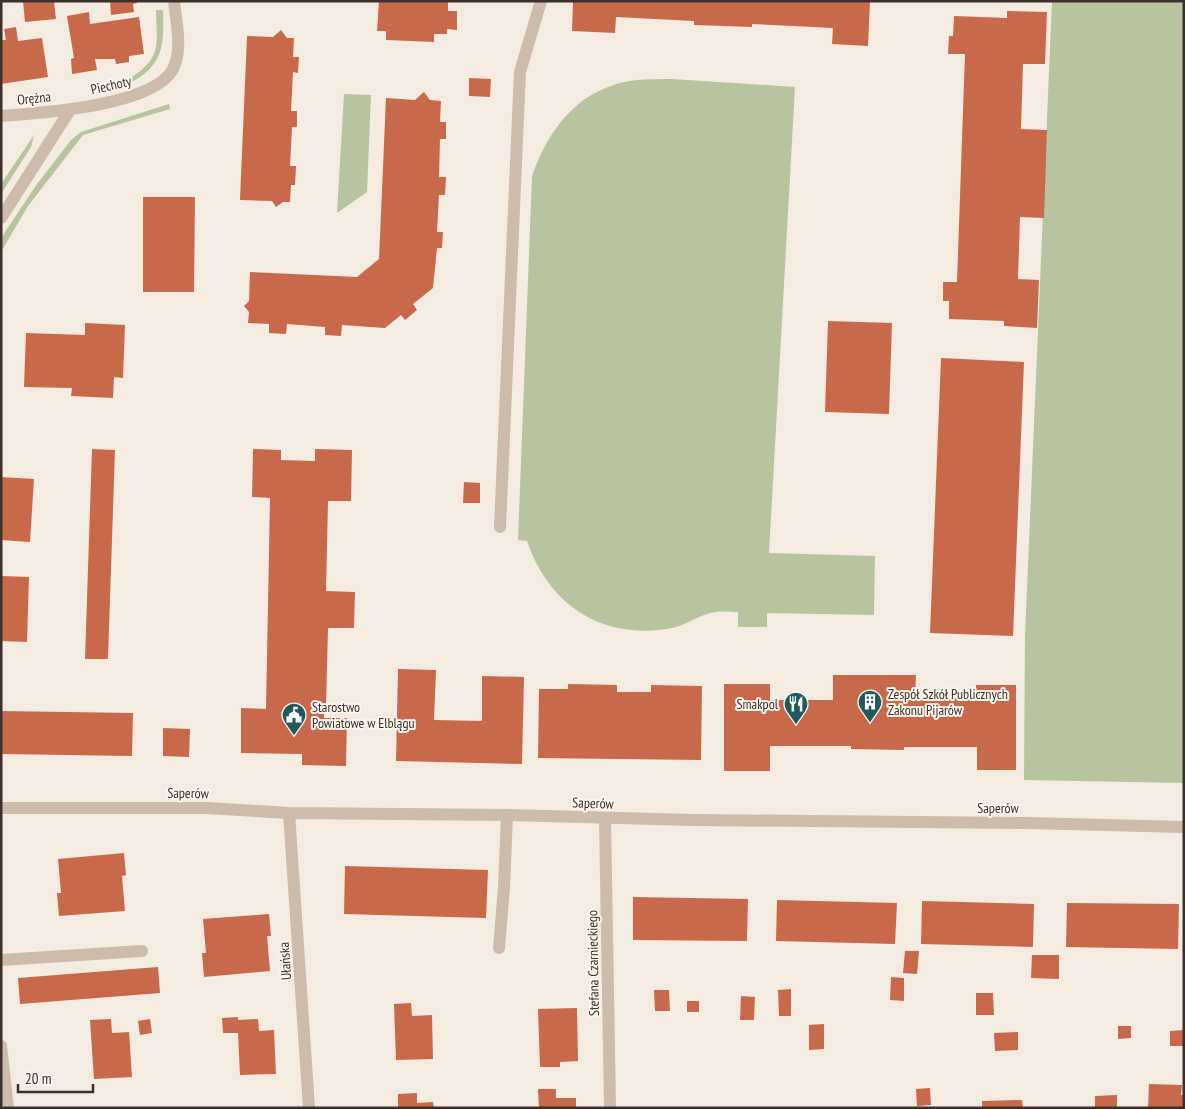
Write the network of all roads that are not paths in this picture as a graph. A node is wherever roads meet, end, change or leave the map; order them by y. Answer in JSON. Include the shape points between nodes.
{"nodes":[{"id":1,"x":174,"y":1,"type":"edge"},
{"id":2,"x":541,"y":1,"type":"edge"},
{"id":3,"x":70,"y":110,"type":"junction"},
{"id":4,"x":1,"y":116,"type":"edge"},
{"id":5,"x":1,"y":218,"type":"edge"},
{"id":6,"x":500,"y":527,"type":"dead end"},
{"id":7,"x":1,"y":808,"type":"edge"},
{"id":8,"x":289,"y":813,"type":"junction"},
{"id":9,"x":507,"y":814,"type":"junction"},
{"id":10,"x":605,"y":818,"type":"junction"},
{"id":11,"x":1184,"y":827,"type":"edge"},
{"id":12,"x":499,"y":948,"type":"dead end"},
{"id":13,"x":142,"y":951,"type":"dead end"},
{"id":14,"x":1,"y":960,"type":"edge"},
{"id":15,"x":1,"y":1046,"type":"edge"},
{"id":16,"x":8,"y":1108,"type":"edge"},
{"id":17,"x":309,"y":1108,"type":"edge"},
{"id":18,"x":610,"y":1108,"type":"edge"}],
"edges":[{"from":1,"to":3,"type":"street","name":"Piechoty","via":[[178,45],[174,65],[166,78],[148,91]]},
{"from":2,"to":6,"type":"street","via":[[520,72]]},
{"from":3,"to":4,"type":"street","name":"Orężna"},
{"from":3,"to":5,"type":"street"},
{"from":7,"to":8,"type":"street","name":"Saperów","via":[[207,808]]},
{"from":8,"to":9,"type":"street","name":"Saperów"},
{"from":8,"to":17,"type":"street","name":"Ułańska"},
{"from":9,"to":10,"type":"street","name":"Saperów"},
{"from":9,"to":12,"type":"street"},
{"from":10,"to":11,"type":"street","name":"Saperów"},
{"from":10,"to":18,"type":"street","name":"Stefana Czarnieckiego"},
{"from":13,"to":14,"type":"street"},
{"from":15,"to":16,"type":"street"}]}
